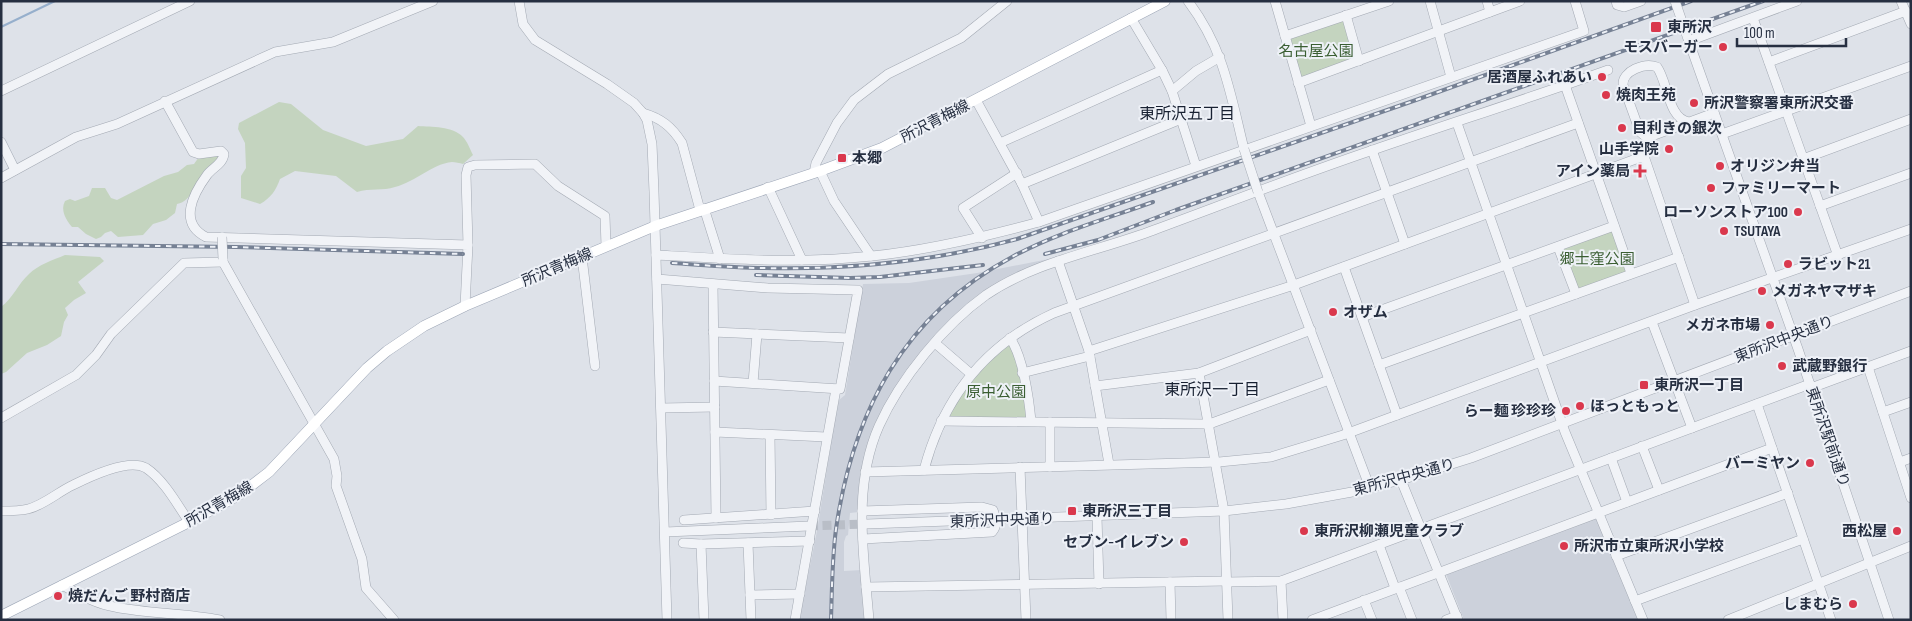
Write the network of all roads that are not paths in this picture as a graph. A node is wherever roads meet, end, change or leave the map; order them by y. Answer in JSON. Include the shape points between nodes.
{"nodes":[{"id":1,"x":190,"y":1,"type":"edge"},
{"id":2,"x":433,"y":1,"type":"edge"},
{"id":3,"x":519,"y":1,"type":"edge"},
{"id":4,"x":1007,"y":1,"type":"edge"},
{"id":5,"x":1165,"y":1,"type":"edge"},
{"id":6,"x":1188,"y":1,"type":"edge"},
{"id":7,"x":1275,"y":1,"type":"edge"},
{"id":8,"x":1389,"y":1,"type":"edge"},
{"id":9,"x":1430,"y":1,"type":"edge"},
{"id":10,"x":1487,"y":1,"type":"edge"},
{"id":11,"x":1520,"y":1,"type":"edge"},
{"id":12,"x":1575,"y":1,"type":"edge"},
{"id":13,"x":1616,"y":1,"type":"edge"},
{"id":14,"x":1641,"y":1,"type":"edge"},
{"id":15,"x":1675,"y":1,"type":"edge"},
{"id":16,"x":1797,"y":1,"type":"edge"},
{"id":17,"x":419,"y":4,"type":"edge"},
{"id":18,"x":1906,"y":7,"type":"edge"},
{"id":19,"x":1490,"y":12,"type":"junction"},
{"id":20,"x":1346,"y":16,"type":"junction"},
{"id":21,"x":1131,"y":18,"type":"junction"},
{"id":22,"x":1753,"y":18,"type":"junction"},
{"id":23,"x":1911,"y":24,"type":"edge"},
{"id":24,"x":1438,"y":31,"type":"junction"},
{"id":25,"x":1285,"y":36,"type":"junction"},
{"id":26,"x":1688,"y":38,"type":"junction"},
{"id":27,"x":1220,"y":57,"type":"junction"},
{"id":28,"x":1360,"y":61,"type":"junction"},
{"id":29,"x":1769,"y":62,"type":"junction"},
{"id":30,"x":1911,"y":66,"type":"edge"},
{"id":31,"x":1162,"y":70,"type":"junction"},
{"id":32,"x":1608,"y":70,"type":"dead end"},
{"id":33,"x":1451,"y":77,"type":"junction"},
{"id":34,"x":1298,"y":83,"type":"junction"},
{"id":35,"x":1565,"y":85,"type":"junction"},
{"id":36,"x":1,"y":91,"type":"edge"},
{"id":37,"x":1172,"y":92,"type":"junction"},
{"id":38,"x":976,"y":100,"type":"junction"},
{"id":39,"x":165,"y":101,"type":"junction"},
{"id":40,"x":1786,"y":111,"type":"junction"},
{"id":41,"x":643,"y":113,"type":"junction"},
{"id":42,"x":1714,"y":113,"type":"junction"},
{"id":43,"x":1181,"y":119,"type":"junction"},
{"id":44,"x":1911,"y":120,"type":"edge"},
{"id":45,"x":1689,"y":122,"type":"junction"},
{"id":46,"x":1456,"y":123,"type":"junction"},
{"id":47,"x":1578,"y":123,"type":"junction"},
{"id":48,"x":1311,"y":126,"type":"junction"},
{"id":49,"x":1722,"y":134,"type":"junction"},
{"id":50,"x":1,"y":142,"type":"edge"},
{"id":51,"x":1000,"y":143,"type":"junction"},
{"id":52,"x":1244,"y":149,"type":"junction"},
{"id":53,"x":1372,"y":150,"type":"junction"},
{"id":54,"x":1803,"y":159,"type":"junction"},
{"id":55,"x":1469,"y":162,"type":"junction"},
{"id":56,"x":1196,"y":166,"type":"junction"},
{"id":57,"x":15,"y":170,"type":"junction"},
{"id":58,"x":817,"y":172,"type":"junction"},
{"id":59,"x":1016,"y":173,"type":"junction"},
{"id":60,"x":1911,"y":173,"type":"edge"},
{"id":61,"x":1596,"y":174,"type":"junction"},
{"id":62,"x":1,"y":178,"type":"edge"},
{"id":63,"x":1022,"y":184,"type":"junction"},
{"id":64,"x":768,"y":187,"type":"junction"},
{"id":65,"x":1387,"y":191,"type":"junction"},
{"id":66,"x":1258,"y":192,"type":"junction"},
{"id":67,"x":1820,"y":206,"type":"junction"},
{"id":68,"x":702,"y":209,"type":"junction"},
{"id":69,"x":1488,"y":214,"type":"junction"},
{"id":70,"x":1039,"y":222,"type":"junction"},
{"id":71,"x":655,"y":226,"type":"junction"},
{"id":72,"x":1614,"y":226,"type":"junction"},
{"id":73,"x":1911,"y":229,"type":"edge"},
{"id":74,"x":1274,"y":232,"type":"junction"},
{"id":75,"x":222,"y":237,"type":"junction"},
{"id":76,"x":982,"y":238,"type":"junction"},
{"id":77,"x":1405,"y":244,"type":"junction"},
{"id":78,"x":468,"y":245,"type":"junction"},
{"id":79,"x":606,"y":246,"type":"junction"},
{"id":80,"x":1558,"y":247,"type":"junction"},
{"id":81,"x":656,"y":255,"type":"junction"},
{"id":82,"x":871,"y":256,"type":"junction"},
{"id":83,"x":1838,"y":256,"type":"junction"},
{"id":84,"x":582,"y":257,"type":"junction"},
{"id":85,"x":1679,"y":257,"type":"junction"},
{"id":86,"x":720,"y":259,"type":"junction"},
{"id":87,"x":223,"y":260,"type":"junction"},
{"id":88,"x":802,"y":260,"type":"junction"},
{"id":89,"x":1058,"y":261,"type":"junction"},
{"id":90,"x":1506,"y":266,"type":"junction"},
{"id":91,"x":1344,"y":267,"type":"junction"},
{"id":92,"x":1631,"y":273,"type":"junction"},
{"id":93,"x":1773,"y":278,"type":"junction"},
{"id":94,"x":657,"y":279,"type":"junction"},
{"id":95,"x":712,"y":284,"type":"junction"},
{"id":96,"x":1294,"y":285,"type":"junction"},
{"id":97,"x":1911,"y":290,"type":"edge"},
{"id":98,"x":1576,"y":294,"type":"junction"},
{"id":99,"x":1696,"y":305,"type":"junction"},
{"id":100,"x":465,"y":306,"type":"junction"},
{"id":101,"x":1074,"y":306,"type":"junction"},
{"id":102,"x":1522,"y":313,"type":"junction"},
{"id":103,"x":1362,"y":317,"type":"junction"},
{"id":104,"x":1652,"y":322,"type":"junction"},
{"id":105,"x":1310,"y":330,"type":"junction"},
{"id":106,"x":713,"y":332,"type":"junction"},
{"id":107,"x":757,"y":334,"type":"junction"},
{"id":108,"x":1793,"y":336,"type":"junction"},
{"id":109,"x":849,"y":338,"type":"junction"},
{"id":110,"x":1010,"y":338,"type":"junction"},
{"id":111,"x":935,"y":342,"type":"junction"},
{"id":112,"x":1911,"y":351,"type":"edge"},
{"id":113,"x":1089,"y":354,"type":"junction"},
{"id":114,"x":1540,"y":363,"type":"junction"},
{"id":115,"x":1379,"y":365,"type":"junction"},
{"id":116,"x":594,"y":366,"type":"dead end"},
{"id":117,"x":1868,"y":367,"type":"junction"},
{"id":118,"x":1199,"y":372,"type":"junction"},
{"id":119,"x":1022,"y":373,"type":"junction"},
{"id":120,"x":971,"y":374,"type":"junction"},
{"id":121,"x":1329,"y":380,"type":"junction"},
{"id":122,"x":714,"y":381,"type":"junction"},
{"id":123,"x":1674,"y":381,"type":"junction"},
{"id":124,"x":753,"y":383,"type":"junction"},
{"id":125,"x":1095,"y":386,"type":"junction"},
{"id":126,"x":1811,"y":386,"type":"junction"},
{"id":127,"x":836,"y":389,"type":"junction"},
{"id":128,"x":1911,"y":402,"type":"edge"},
{"id":129,"x":1757,"y":404,"type":"junction"},
{"id":130,"x":715,"y":407,"type":"junction"},
{"id":131,"x":661,"y":408,"type":"junction"},
{"id":132,"x":1883,"y":412,"type":"junction"},
{"id":133,"x":1397,"y":415,"type":"junction"},
{"id":134,"x":1,"y":418,"type":"edge"},
{"id":135,"x":942,"y":421,"type":"junction"},
{"id":136,"x":1031,"y":421,"type":"junction"},
{"id":137,"x":1050,"y":422,"type":"junction"},
{"id":138,"x":1102,"y":422,"type":"junction"},
{"id":139,"x":315,"y":424,"type":"junction"},
{"id":140,"x":1208,"y":424,"type":"junction"},
{"id":141,"x":1562,"y":424,"type":"junction"},
{"id":142,"x":1692,"y":428,"type":"junction"},
{"id":143,"x":715,"y":432,"type":"junction"},
{"id":144,"x":1349,"y":433,"type":"junction"},
{"id":145,"x":770,"y":435,"type":"junction"},
{"id":146,"x":826,"y":437,"type":"junction"},
{"id":147,"x":1642,"y":446,"type":"junction"},
{"id":148,"x":1772,"y":448,"type":"junction"},
{"id":149,"x":1611,"y":458,"type":"junction"},
{"id":150,"x":1911,"y":458,"type":"edge"},
{"id":151,"x":1216,"y":462,"type":"junction"},
{"id":152,"x":1900,"y":462,"type":"junction"},
{"id":153,"x":1109,"y":464,"type":"junction"},
{"id":154,"x":1020,"y":467,"type":"junction"},
{"id":155,"x":1050,"y":467,"type":"junction"},
{"id":156,"x":1581,"y":469,"type":"junction"},
{"id":157,"x":924,"y":470,"type":"junction"},
{"id":158,"x":865,"y":472,"type":"junction"},
{"id":159,"x":1401,"y":480,"type":"junction"},
{"id":160,"x":1370,"y":488,"type":"junction"},
{"id":161,"x":1659,"y":490,"type":"junction"},
{"id":162,"x":1788,"y":493,"type":"junction"},
{"id":163,"x":1911,"y":498,"type":"edge"},
{"id":164,"x":1627,"y":502,"type":"junction"},
{"id":165,"x":1,"y":511,"type":"edge"},
{"id":166,"x":815,"y":511,"type":"junction"},
{"id":167,"x":862,"y":511,"type":"junction"},
{"id":168,"x":1224,"y":511,"type":"junction"},
{"id":169,"x":1599,"y":512,"type":"junction"},
{"id":170,"x":771,"y":515,"type":"junction"},
{"id":171,"x":1098,"y":517,"type":"junction"},
{"id":172,"x":716,"y":518,"type":"junction"},
{"id":173,"x":1022,"y":519,"type":"junction"},
{"id":174,"x":684,"y":520,"type":"dead end"},
{"id":175,"x":996,"y":520,"type":"junction"},
{"id":176,"x":189,"y":522,"type":"junction"},
{"id":177,"x":867,"y":524,"type":"tunnel mouth"},
{"id":178,"x":809,"y":526,"type":"tunnel mouth"},
{"id":179,"x":1421,"y":529,"type":"junction"},
{"id":180,"x":664,"y":532,"type":"junction"},
{"id":181,"x":863,"y":539,"type":"junction"},
{"id":182,"x":1803,"y":539,"type":"junction"},
{"id":183,"x":810,"y":541,"type":"junction"},
{"id":184,"x":748,"y":543,"type":"junction"},
{"id":185,"x":683,"y":544,"type":"dead end"},
{"id":186,"x":701,"y":544,"type":"junction"},
{"id":187,"x":1379,"y":544,"type":"junction"},
{"id":188,"x":1911,"y":546,"type":"edge"},
{"id":189,"x":1616,"y":556,"type":"junction"},
{"id":190,"x":1870,"y":563,"type":"junction"},
{"id":191,"x":1439,"y":573,"type":"junction"},
{"id":192,"x":1226,"y":581,"type":"junction"},
{"id":193,"x":1281,"y":581,"type":"junction"},
{"id":194,"x":1170,"y":582,"type":"junction"},
{"id":195,"x":1099,"y":584,"type":"junction"},
{"id":196,"x":1819,"y":584,"type":"junction"},
{"id":197,"x":62,"y":585,"type":"junction"},
{"id":198,"x":1024,"y":585,"type":"junction"},
{"id":199,"x":866,"y":587,"type":"junction"},
{"id":200,"x":1397,"y":588,"type":"junction"},
{"id":201,"x":750,"y":594,"type":"junction"},
{"id":202,"x":800,"y":594,"type":"junction"},
{"id":203,"x":1364,"y":600,"type":"junction"},
{"id":204,"x":1635,"y":601,"type":"junction"},
{"id":205,"x":1,"y":616,"type":"edge"},
{"id":206,"x":1457,"y":618,"type":"edge"},
{"id":207,"x":220,"y":620,"type":"edge"},
{"id":208,"x":394,"y":620,"type":"edge"},
{"id":209,"x":667,"y":620,"type":"edge"},
{"id":210,"x":704,"y":620,"type":"edge"},
{"id":211,"x":751,"y":620,"type":"edge"},
{"id":212,"x":795,"y":620,"type":"edge"},
{"id":213,"x":869,"y":620,"type":"edge"},
{"id":214,"x":1026,"y":620,"type":"edge"},
{"id":215,"x":1171,"y":620,"type":"edge"},
{"id":216,"x":1228,"y":620,"type":"edge"},
{"id":217,"x":1283,"y":620,"type":"edge"},
{"id":218,"x":1312,"y":620,"type":"edge"},
{"id":219,"x":1372,"y":620,"type":"edge"},
{"id":220,"x":1412,"y":620,"type":"edge"},
{"id":221,"x":1446,"y":620,"type":"edge"},
{"id":222,"x":1642,"y":620,"type":"edge"},
{"id":223,"x":1728,"y":620,"type":"edge"},
{"id":224,"x":1831,"y":620,"type":"edge"},
{"id":225,"x":1889,"y":620,"type":"edge"}],
"edges":[{"from":1,"to":36,"type":"street"},
{"from":2,"to":17,"type":"street"},
{"from":3,"to":41,"type":"street","via":[[523,24],[535,40],[608,84]]},
{"from":4,"to":58,"type":"street","via":[[961,38],[888,74],[854,100],[837,123],[816,163]]},
{"from":5,"to":21,"type":"main road","name":"所沢青梅線"},
{"from":6,"to":27,"type":"street"},
{"from":7,"to":25,"type":"street"},
{"from":8,"to":20,"type":"street"},
{"from":9,"to":24,"type":"street"},
{"from":10,"to":19,"type":"street"},
{"from":11,"to":19,"type":"street"},
{"from":12,"to":33,"type":"street","via":[[1584,31]]},
{"from":13,"to":14,"type":"street","via":[[1624,8]]},
{"from":15,"to":26,"type":"street","name":"東所沢駅前通り","bridge":true},
{"from":16,"to":22,"type":"street"},
{"from":17,"to":39,"type":"street","via":[[333,42],[275,52]]},
{"from":18,"to":23,"type":"street"},
{"from":18,"to":29,"type":"street"},
{"from":19,"to":24,"type":"street"},
{"from":20,"to":25,"type":"street"},
{"from":20,"to":28,"type":"street"},
{"from":21,"to":31,"type":"street"},
{"from":21,"to":38,"type":"main road","name":"所沢青梅線"},
{"from":22,"to":26,"type":"street"},
{"from":22,"to":29,"type":"street"},
{"from":24,"to":28,"type":"street"},
{"from":24,"to":33,"type":"street"},
{"from":25,"to":34,"type":"street"},
{"from":26,"to":42,"type":"street","name":"東所沢駅前通り"},
{"from":27,"to":37,"type":"street","via":[[1196,71]]},
{"from":27,"to":52,"type":"street"},
{"from":28,"to":34,"type":"street"},
{"from":29,"to":40,"type":"street"},
{"from":30,"to":40,"type":"street"},
{"from":31,"to":37,"type":"street"},
{"from":31,"to":51,"type":"street"},
{"from":32,"to":35,"type":"street"},
{"from":33,"to":48,"type":"street"},
{"from":34,"to":48,"type":"street"},
{"from":35,"to":46,"type":"street"},
{"from":35,"to":47,"type":"street"},
{"from":37,"to":43,"type":"street"},
{"from":38,"to":51,"type":"street"},
{"from":38,"to":58,"type":"main road","name":"所沢青梅線","via":[[882,148]]},
{"from":39,"to":57,"type":"street","via":[[117,124],[76,137]]},
{"from":39,"to":75,"type":"street","via":[[194,152],[219,151],[224,154],[190,205],[194,226],[199,233],[206,237]]},
{"from":40,"to":49,"type":"street"},
{"from":40,"to":54,"type":"street"},
{"from":41,"to":68,"type":"street","via":[[661,119],[682,143]]},
{"from":41,"to":71,"type":"street","via":[[652,144]]},
{"from":42,"to":45,"type":"street"},
{"from":42,"to":49,"type":"street","name":"東所沢駅前通り"},
{"from":43,"to":56,"type":"street"},
{"from":43,"to":63,"type":"street"},
{"from":44,"to":54,"type":"street"},
{"from":45,"to":45,"type":"street","via":[[1649,137],[1642,135],[1623,85],[1625,75],[1648,65],[1656,67],[1676,114]]},
{"from":46,"to":53,"type":"street"},
{"from":46,"to":55,"type":"street"},
{"from":47,"to":55,"type":"street"},
{"from":47,"to":61,"type":"street"},
{"from":48,"to":52,"type":"street"},
{"from":49,"to":93,"type":"street","name":"東所沢駅前通り"},
{"from":50,"to":57,"type":"street"},
{"from":51,"to":59,"type":"street"},
{"from":52,"to":56,"type":"street"},
{"from":52,"to":66,"type":"street","bridge":true},
{"from":53,"to":65,"type":"street"},
{"from":53,"to":66,"type":"street"},
{"from":54,"to":67,"type":"street"},
{"from":55,"to":65,"type":"street"},
{"from":55,"to":69,"type":"street"},
{"from":56,"to":70,"type":"street"},
{"from":57,"to":62,"type":"street"},
{"from":58,"to":64,"type":"main road","name":"所沢青梅線"},
{"from":58,"to":82,"type":"street"},
{"from":59,"to":63,"type":"street"},
{"from":59,"to":76,"type":"street","via":[[963,208]]},
{"from":60,"to":67,"type":"street"},
{"from":61,"to":69,"type":"street"},
{"from":61,"to":72,"type":"street"},
{"from":61,"to":85,"type":"street","via":[[1644,156]]},
{"from":63,"to":70,"type":"street"},
{"from":64,"to":68,"type":"main road","name":"所沢青梅線"},
{"from":64,"to":88,"type":"street"},
{"from":65,"to":74,"type":"street"},
{"from":65,"to":77,"type":"street"},
{"from":66,"to":74,"type":"street"},
{"from":66,"to":89,"type":"street","via":[[1119,243]]},
{"from":67,"to":83,"type":"street"},
{"from":68,"to":71,"type":"main road","name":"所沢青梅線"},
{"from":68,"to":86,"type":"street"},
{"from":69,"to":77,"type":"street"},
{"from":69,"to":90,"type":"street"},
{"from":70,"to":76,"type":"street"},
{"from":71,"to":79,"type":"main road","name":"所沢青梅線"},
{"from":71,"to":81,"type":"street"},
{"from":72,"to":80,"type":"street"},
{"from":72,"to":92,"type":"street"},
{"from":73,"to":83,"type":"street"},
{"from":74,"to":96,"type":"street"},
{"from":74,"to":101,"type":"street"},
{"from":75,"to":78,"type":"street"},
{"from":75,"to":87,"type":"street","bridge":true},
{"from":76,"to":82,"type":"street"},
{"from":77,"to":91,"type":"street"},
{"from":78,"to":79,"type":"street","via":[[468,167],[535,164],[558,186],[605,216]]},
{"from":78,"to":100,"type":"street"},
{"from":79,"to":84,"type":"main road","name":"所沢青梅線"},
{"from":80,"to":90,"type":"street"},
{"from":80,"to":98,"type":"street"},
{"from":81,"to":86,"type":"street"},
{"from":81,"to":94,"type":"street"},
{"from":82,"to":88,"type":"street"},
{"from":83,"to":93,"type":"street"},
{"from":84,"to":100,"type":"main road","name":"所沢青梅線"},
{"from":84,"to":116,"type":"street"},
{"from":85,"to":92,"type":"street"},
{"from":85,"to":99,"type":"street"},
{"from":86,"to":88,"type":"street"},
{"from":87,"to":134,"type":"street","via":[[184,263],[111,334],[76,375]]},
{"from":87,"to":139,"type":"street"},
{"from":89,"to":101,"type":"street"},
{"from":89,"to":111,"type":"street","via":[[1024,274],[986,295]]},
{"from":90,"to":102,"type":"street"},
{"from":90,"to":103,"type":"street"},
{"from":91,"to":96,"type":"street"},
{"from":91,"to":103,"type":"street"},
{"from":92,"to":98,"type":"street"},
{"from":93,"to":99,"type":"street"},
{"from":93,"to":108,"type":"street","name":"東所沢駅前通り"},
{"from":94,"to":95,"type":"street"},
{"from":94,"to":131,"type":"street"},
{"from":95,"to":106,"type":"street"},
{"from":95,"to":109,"type":"street","via":[[858,290]]},
{"from":96,"to":105,"type":"street"},
{"from":96,"to":113,"type":"street"},
{"from":97,"to":108,"type":"street","name":"東所沢中央通り"},
{"from":98,"to":102,"type":"street"},
{"from":99,"to":104,"type":"street"},
{"from":100,"to":139,"type":"main road","name":"所沢青梅線","via":[[424,326],[387,351]]},
{"from":101,"to":110,"type":"street","via":[[1031,323]]},
{"from":101,"to":113,"type":"street"},
{"from":102,"to":114,"type":"street"},
{"from":102,"to":115,"type":"street"},
{"from":103,"to":115,"type":"street"},
{"from":104,"to":114,"type":"street"},
{"from":104,"to":123,"type":"street"},
{"from":105,"to":118,"type":"street"},
{"from":105,"to":121,"type":"street"},
{"from":106,"to":107,"type":"street"},
{"from":106,"to":122,"type":"street"},
{"from":107,"to":109,"type":"street"},
{"from":107,"to":124,"type":"street"},
{"from":108,"to":123,"type":"street","name":"東所沢中央通り"},
{"from":108,"to":126,"type":"street","name":"東所沢駅前通り"},
{"from":109,"to":127,"type":"street","via":[[840,389]]},
{"from":110,"to":119,"type":"street"},
{"from":110,"to":120,"type":"street"},
{"from":111,"to":120,"type":"street"},
{"from":111,"to":158,"type":"street","via":[[888,408]]},
{"from":112,"to":117,"type":"street"},
{"from":113,"to":119,"type":"street"},
{"from":113,"to":125,"type":"street"},
{"from":114,"to":133,"type":"street"},
{"from":114,"to":141,"type":"street"},
{"from":115,"to":133,"type":"street"},
{"from":117,"to":126,"type":"street"},
{"from":117,"to":132,"type":"street"},
{"from":118,"to":125,"type":"street"},
{"from":118,"to":140,"type":"street"},
{"from":119,"to":136,"type":"street"},
{"from":120,"to":135,"type":"street"},
{"from":121,"to":140,"type":"street"},
{"from":121,"to":144,"type":"street"},
{"from":122,"to":124,"type":"street"},
{"from":122,"to":130,"type":"street"},
{"from":123,"to":141,"type":"street","name":"東所沢中央通り"},
{"from":123,"to":142,"type":"street"},
{"from":124,"to":127,"type":"street"},
{"from":125,"to":138,"type":"street"},
{"from":126,"to":129,"type":"street"},
{"from":126,"to":190,"type":"street","name":"東所沢駅前通り"},
{"from":127,"to":146,"type":"street"},
{"from":128,"to":132,"type":"street"},
{"from":129,"to":142,"type":"street"},
{"from":129,"to":148,"type":"street"},
{"from":130,"to":131,"type":"street"},
{"from":130,"to":143,"type":"street"},
{"from":131,"to":180,"type":"street"},
{"from":132,"to":152,"type":"street"},
{"from":133,"to":144,"type":"street"},
{"from":135,"to":136,"type":"street"},
{"from":135,"to":157,"type":"street"},
{"from":136,"to":137,"type":"street"},
{"from":137,"to":138,"type":"street"},
{"from":137,"to":155,"type":"street"},
{"from":138,"to":140,"type":"street"},
{"from":138,"to":153,"type":"street"},
{"from":139,"to":176,"type":"main road","name":"所沢青梅線","via":[[253,485]]},
{"from":139,"to":208,"type":"street","via":[[334,459],[336,486],[362,559],[366,588]]},
{"from":140,"to":151,"type":"street"},
{"from":141,"to":156,"type":"street"},
{"from":141,"to":159,"type":"street","name":"東所沢中央通り"},
{"from":142,"to":147,"type":"street"},
{"from":143,"to":145,"type":"street"},
{"from":143,"to":172,"type":"street"},
{"from":144,"to":151,"type":"street","via":[[1271,457]]},
{"from":144,"to":160,"type":"street"},
{"from":145,"to":146,"type":"street"},
{"from":145,"to":170,"type":"street"},
{"from":146,"to":166,"type":"street"},
{"from":147,"to":149,"type":"street"},
{"from":147,"to":161,"type":"street"},
{"from":148,"to":161,"type":"street"},
{"from":148,"to":162,"type":"street"},
{"from":149,"to":156,"type":"street"},
{"from":149,"to":164,"type":"street"},
{"from":150,"to":152,"type":"street"},
{"from":151,"to":153,"type":"street"},
{"from":151,"to":168,"type":"street"},
{"from":152,"to":163,"type":"street"},
{"from":153,"to":155,"type":"street"},
{"from":154,"to":155,"type":"street"},
{"from":154,"to":157,"type":"street"},
{"from":154,"to":173,"type":"street"},
{"from":156,"to":169,"type":"street"},
{"from":156,"to":179,"type":"street"},
{"from":157,"to":158,"type":"street"},
{"from":158,"to":167,"type":"street"},
{"from":159,"to":160,"type":"street","name":"東所沢中央通り"},
{"from":159,"to":179,"type":"street"},
{"from":160,"to":168,"type":"street","name":"東所沢中央通り","via":[[1286,504]]},
{"from":161,"to":164,"type":"street"},
{"from":162,"to":182,"type":"street"},
{"from":162,"to":189,"type":"street"},
{"from":164,"to":169,"type":"street"},
{"from":165,"to":176,"type":"street","via":[[28,509],[94,476],[122,466],[138,465],[156,477]]},
{"from":166,"to":170,"type":"street"},
{"from":166,"to":183,"type":"street"},
{"from":167,"to":175,"type":"street","via":[[987,508],[993,510]]},
{"from":167,"to":181,"type":"street"},
{"from":168,"to":171,"type":"street","name":"東所沢中央通り"},
{"from":168,"to":192,"type":"street"},
{"from":169,"to":189,"type":"street"},
{"from":169,"to":191,"type":"street"},
{"from":170,"to":172,"type":"street"},
{"from":171,"to":173,"type":"street","name":"東所沢中央通り"},
{"from":171,"to":195,"type":"street"},
{"from":172,"to":174,"type":"street"},
{"from":173,"to":175,"type":"street","name":"東所沢中央通り"},
{"from":173,"to":198,"type":"street"},
{"from":175,"to":177,"type":"street","name":"東所沢中央通り"},
{"from":175,"to":181,"type":"street","via":[[992,532]]},
{"from":176,"to":197,"type":"main road","name":"所沢青梅線"},
{"from":178,"to":180,"type":"street"},
{"from":179,"to":187,"type":"street"},
{"from":179,"to":191,"type":"street"},
{"from":180,"to":209,"type":"street"},
{"from":181,"to":199,"type":"street"},
{"from":182,"to":196,"type":"street"},
{"from":182,"to":204,"type":"street"},
{"from":183,"to":184,"type":"street"},
{"from":183,"to":202,"type":"street"},
{"from":184,"to":186,"type":"street"},
{"from":184,"to":201,"type":"street"},
{"from":185,"to":186,"type":"street"},
{"from":186,"to":210,"type":"street"},
{"from":187,"to":193,"type":"street"},
{"from":187,"to":200,"type":"street"},
{"from":188,"to":190,"type":"street"},
{"from":189,"to":204,"type":"street"},
{"from":190,"to":196,"type":"street"},
{"from":190,"to":225,"type":"street","name":"東所沢駅前通り"},
{"from":191,"to":200,"type":"street"},
{"from":191,"to":206,"type":"street"},
{"from":192,"to":193,"type":"street"},
{"from":192,"to":194,"type":"street"},
{"from":192,"to":216,"type":"street"},
{"from":193,"to":217,"type":"street"},
{"from":194,"to":195,"type":"street"},
{"from":194,"to":215,"type":"street"},
{"from":195,"to":198,"type":"street"},
{"from":196,"to":223,"type":"street"},
{"from":196,"to":224,"type":"street"},
{"from":197,"to":205,"type":"main road","name":"所沢青梅線"},
{"from":197,"to":207,"type":"street","via":[[88,599],[114,607]]},
{"from":198,"to":199,"type":"street"},
{"from":198,"to":214,"type":"street"},
{"from":199,"to":213,"type":"street"},
{"from":200,"to":203,"type":"street"},
{"from":200,"to":220,"type":"street"},
{"from":201,"to":202,"type":"street"},
{"from":201,"to":211,"type":"street"},
{"from":202,"to":212,"type":"street"},
{"from":203,"to":218,"type":"street"},
{"from":203,"to":219,"type":"street"},
{"from":204,"to":222,"type":"street"},
{"from":206,"to":221,"type":"street"}]}
